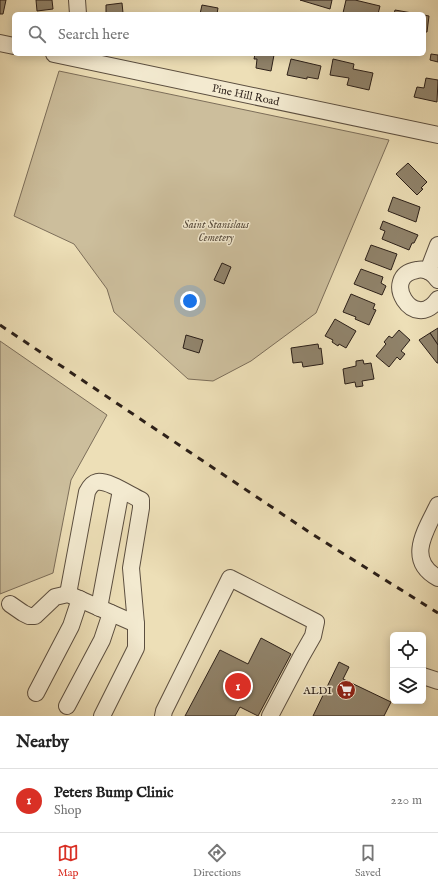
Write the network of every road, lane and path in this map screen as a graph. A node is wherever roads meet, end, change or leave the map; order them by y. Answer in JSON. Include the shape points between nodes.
{"nodes":[{"id":1,"x":77,"y":0,"type":"edge"},
{"id":2,"x":78,"y":12,"type":"edge"},
{"id":3,"x":0,"y":43,"type":"edge"},
{"id":4,"x":12,"y":46,"type":"edge"},
{"id":5,"x":77,"y":56,"type":"edge"},
{"id":6,"x":438,"y":135,"type":"edge"},
{"id":7,"x":438,"y":245,"type":"edge"},
{"id":8,"x":433,"y":276,"type":"edge"},
{"id":9,"x":438,"y":299,"type":"edge"},
{"id":10,"x":121,"y":490,"type":"junction"},
{"id":11,"x":438,"y":505,"type":"edge"},
{"id":12,"x":438,"y":578,"type":"edge"},
{"id":13,"x":74,"y":597,"type":"junction"},
{"id":14,"x":10,"y":604,"type":"dead end"},
{"id":15,"x":105,"y":610,"type":"junction"},
{"id":16,"x":136,"y":624,"type":"junction"},
{"id":17,"x":426,"y":677,"type":"edge"},
{"id":18,"x":438,"y":682,"type":"edge"},
{"id":19,"x":36,"y":693,"type":"dead end"},
{"id":20,"x":67,"y":706,"type":"dead end"},
{"id":21,"x":102,"y":716,"type":"edge"},
{"id":22,"x":163,"y":716,"type":"edge"},
{"id":23,"x":270,"y":716,"type":"edge"}],
"edges":[{"from":1,"to":2,"type":"street"},
{"from":3,"to":4,"type":"street"},
{"from":5,"to":6,"type":"street","name":"Pine Hill Road"},
{"from":7,"to":8,"type":"street"},
{"from":8,"to":9,"type":"street","via":[[419,269],[410,272],[401,283],[400,292],[410,307],[419,310],[432,306]]},
{"from":10,"to":13,"type":"street","via":[[108,483],[97,482],[86,492]]},
{"from":10,"to":15,"type":"street"},
{"from":10,"to":16,"type":"street","via":[[140,500],[141,508],[131,568]]},
{"from":11,"to":12,"type":"street","via":[[423,534],[421,556],[423,566]]},
{"from":13,"to":14,"type":"street","via":[[55,597],[35,616],[23,613]]},
{"from":13,"to":15,"type":"street"},
{"from":13,"to":19,"type":"street","via":[[72,626]]},
{"from":15,"to":16,"type":"street"},
{"from":15,"to":20,"type":"street","via":[[102,640]]},
{"from":16,"to":21,"type":"street","via":[[136,648]]},
{"from":17,"to":18,"type":"street"},
{"from":22,"to":23,"type":"street","via":[[230,578],[316,622],[313,636]]}]}
